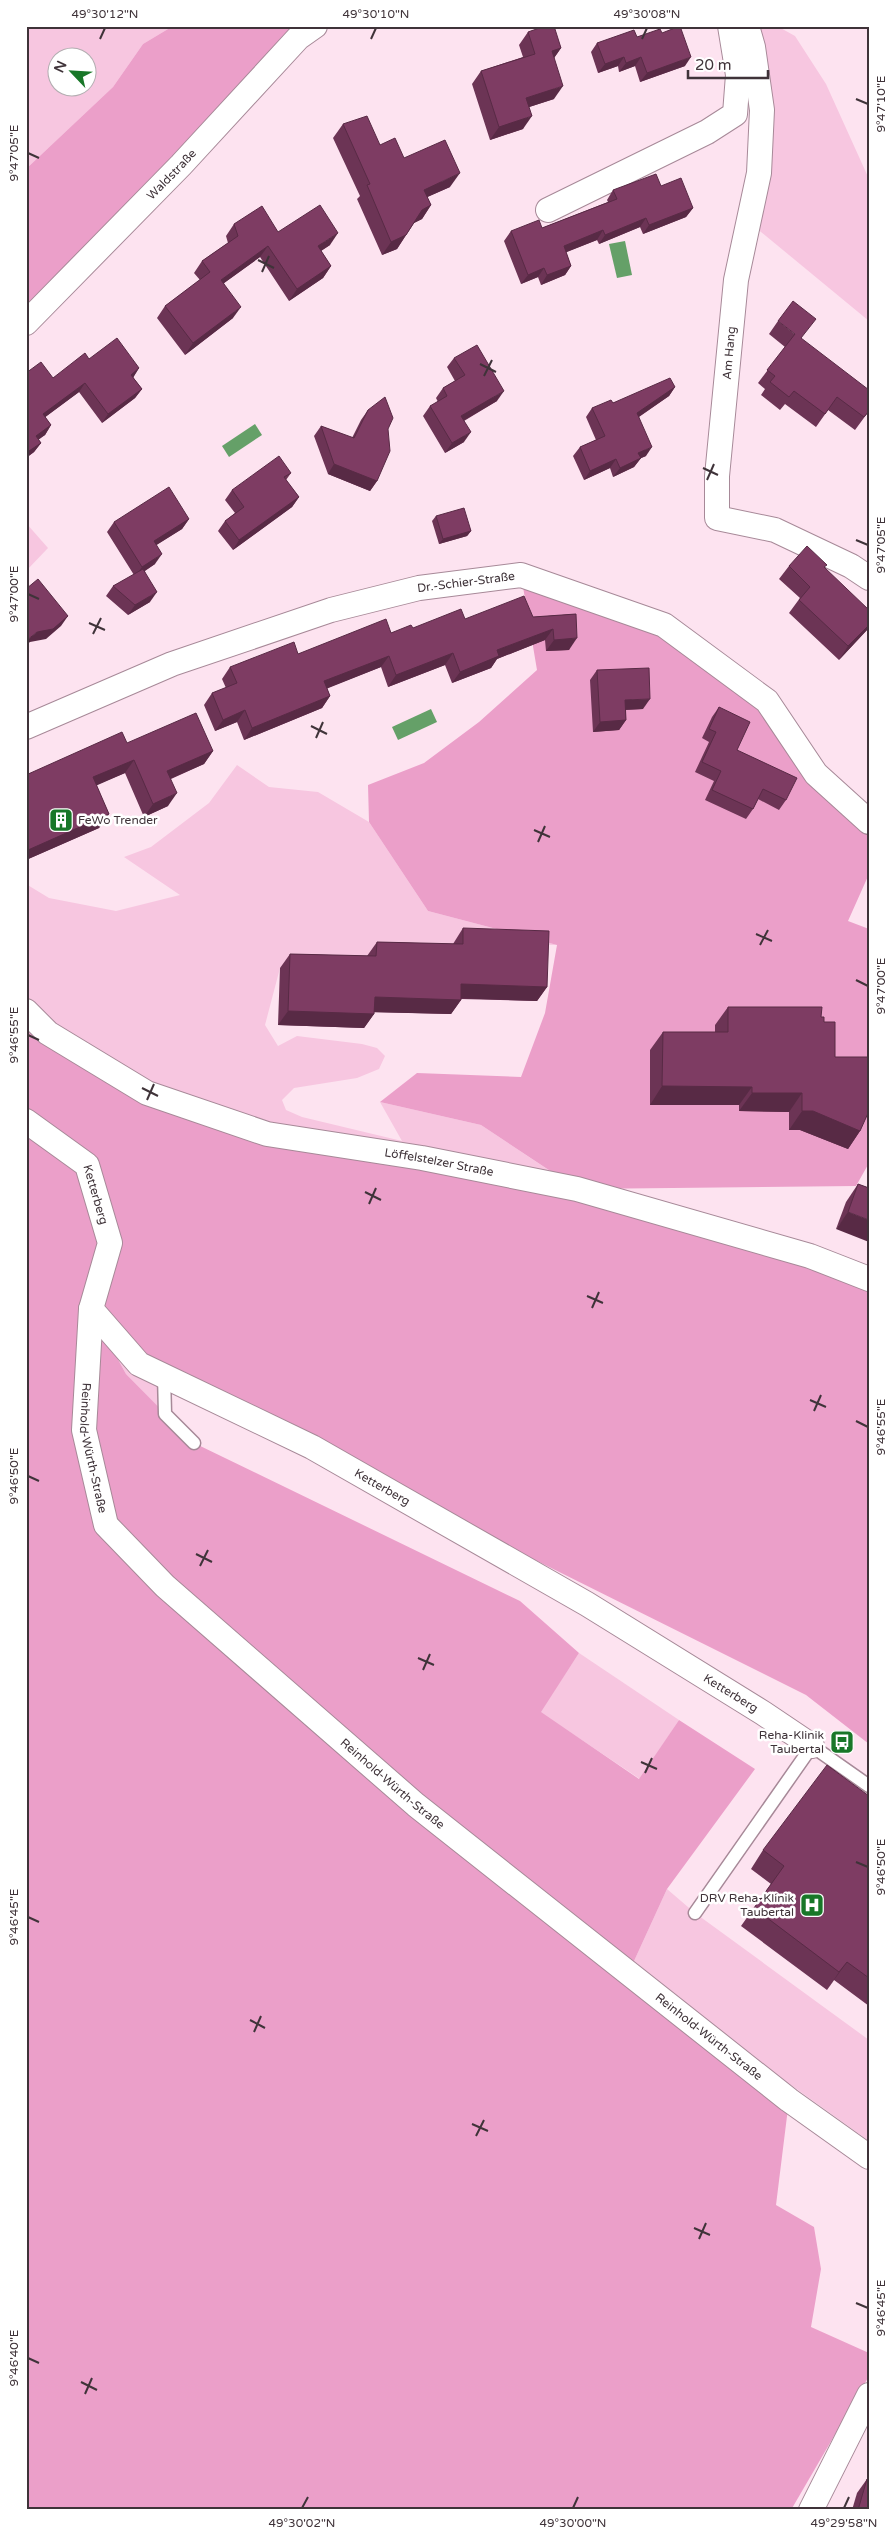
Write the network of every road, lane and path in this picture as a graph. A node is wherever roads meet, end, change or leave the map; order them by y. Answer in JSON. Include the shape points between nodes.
{"nodes":[{"id":1,"x":315,"y":26,"type":"edge"},
{"id":2,"x":730,"y":26,"type":"edge"},
{"id":3,"x":747,"y":26,"type":"edge"},
{"id":4,"x":548,"y":210,"type":"dead end"},
{"id":5,"x":26,"y":323,"type":"edge"},
{"id":6,"x":869,"y":578,"type":"edge"},
{"id":7,"x":26,"y":727,"type":"edge"},
{"id":8,"x":869,"y":822,"type":"edge"},
{"id":9,"x":26,"y":1011,"type":"edge"},
{"id":10,"x":26,"y":1121,"type":"edge"},
{"id":11,"x":869,"y":1279,"type":"edge"},
{"id":12,"x":91,"y":1309,"type":"junction"},
{"id":13,"x":164,"y":1375,"type":"junction"},
{"id":14,"x":194,"y":1443,"type":"dead end"},
{"id":15,"x":812,"y":1746,"type":"junction"},
{"id":16,"x":869,"y":1786,"type":"edge"},
{"id":17,"x":695,"y":1913,"type":"dead end"},
{"id":18,"x":869,"y":2157,"type":"edge"},
{"id":19,"x":869,"y":2395,"type":"edge"},
{"id":20,"x":811,"y":2510,"type":"edge"}],
"edges":[{"from":1,"to":5,"type":"street","name":"Waldstraße","via":[[298,38],[181,165]]},
{"from":2,"to":4,"type":"street","via":[[738,75],[735,114],[707,132]]},
{"from":3,"to":6,"type":"street","name":"Am Hang","via":[[762,110],[759,174],[736,280],[717,476],[717,518],[775,530]]},
{"from":7,"to":8,"type":"street","name":"Dr.-Schier-Straße","via":[[172,664],[331,610],[419,588],[521,576],[664,624],[768,701],[816,774]]},
{"from":9,"to":11,"type":"street","name":"Löffelstelzer Straße","via":[[48,1033],[147,1093],[267,1134],[422,1158],[577,1189],[810,1256]]},
{"from":10,"to":12,"type":"street","name":"Ketterberg","via":[[87,1165],[110,1243]]},
{"from":12,"to":13,"type":"street","name":"Ketterberg","via":[[139,1364]]},
{"from":12,"to":18,"type":"street","name":"Reinhold-Würth-Straße","via":[[84,1430],[106,1525],[165,1586],[416,1805],[788,2100]]},
{"from":13,"to":14,"type":"lane","via":[[165,1414]]},
{"from":13,"to":15,"type":"street","name":"Ketterberg","via":[[312,1447],[587,1604]]},
{"from":15,"to":16,"type":"lane","name":"Ketterberg"},
{"from":15,"to":17,"type":"lane"},
{"from":19,"to":20,"type":"street"}]}
